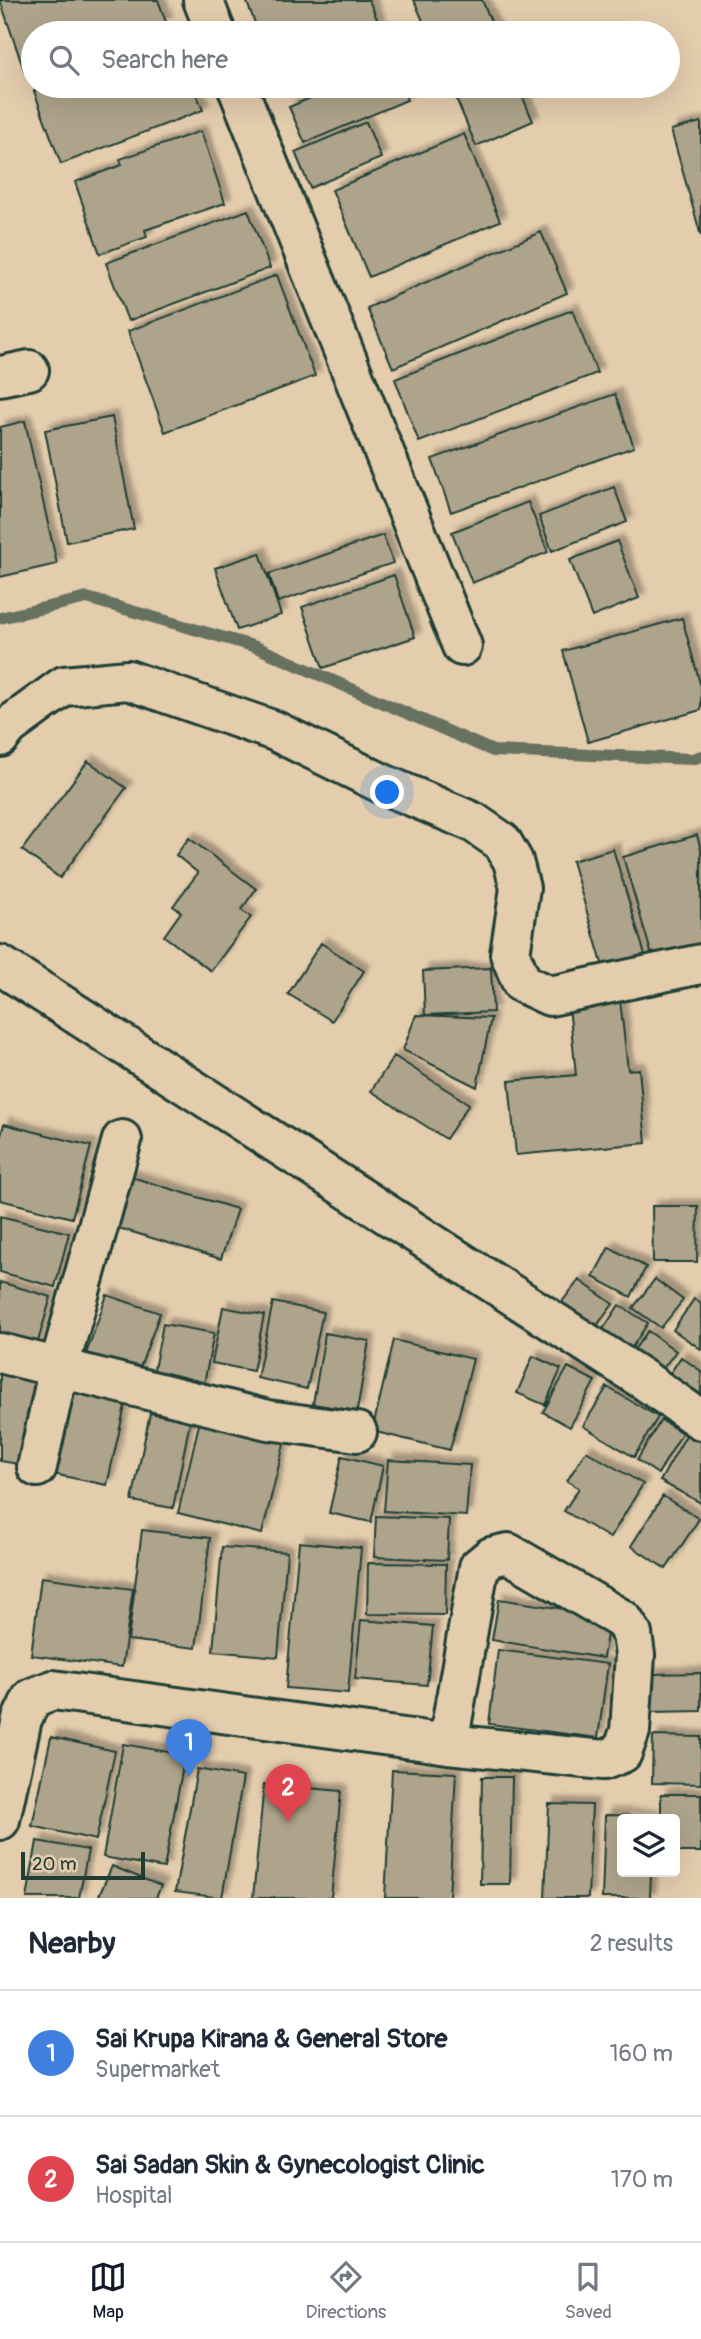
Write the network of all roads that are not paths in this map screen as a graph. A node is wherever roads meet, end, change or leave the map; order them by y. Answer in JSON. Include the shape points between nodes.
{"nodes":[{"id":1,"x":203,"y":0,"type":"edge"},
{"id":2,"x":211,"y":21,"type":"edge"},
{"id":3,"x":242,"y":98,"type":"edge"},
{"id":4,"x":462,"y":646,"type":"dead end"},
{"id":5,"x":0,"y":737,"type":"edge"},
{"id":6,"x":701,"y":964,"type":"edge"},
{"id":7,"x":0,"y":965,"type":"edge"},
{"id":8,"x":122,"y":1140,"type":"dead end"},
{"id":9,"x":0,"y":1353,"type":"edge"},
{"id":10,"x":59,"y":1367,"type":"junction"},
{"id":11,"x":701,"y":1420,"type":"edge"},
{"id":12,"x":357,"y":1432,"type":"dead end"},
{"id":13,"x":37,"y":1467,"type":"dead end"},
{"id":14,"x":448,"y":1744,"type":"junction"},
{"id":15,"x":0,"y":1820,"type":"edge"}],
"edges":[{"from":1,"to":2,"type":"street"},
{"from":3,"to":4,"type":"street"},
{"from":5,"to":6,"type":"street","via":[[64,686],[128,680],[275,731],[472,822],[502,842],[520,888],[510,954],[522,983],[550,996]]},
{"from":7,"to":11,"type":"street"},
{"from":8,"to":10,"type":"street"},
{"from":9,"to":10,"type":"street"},
{"from":10,"to":12,"type":"street","via":[[268,1420]]},
{"from":10,"to":13,"type":"street"},
{"from":14,"to":14,"type":"street","via":[[604,1760],[622,1753],[630,1731],[635,1655],[632,1634],[623,1620],[508,1553],[491,1557],[479,1567]]},
{"from":14,"to":15,"type":"street","via":[[53,1690],[32,1698],[22,1719]]}]}
